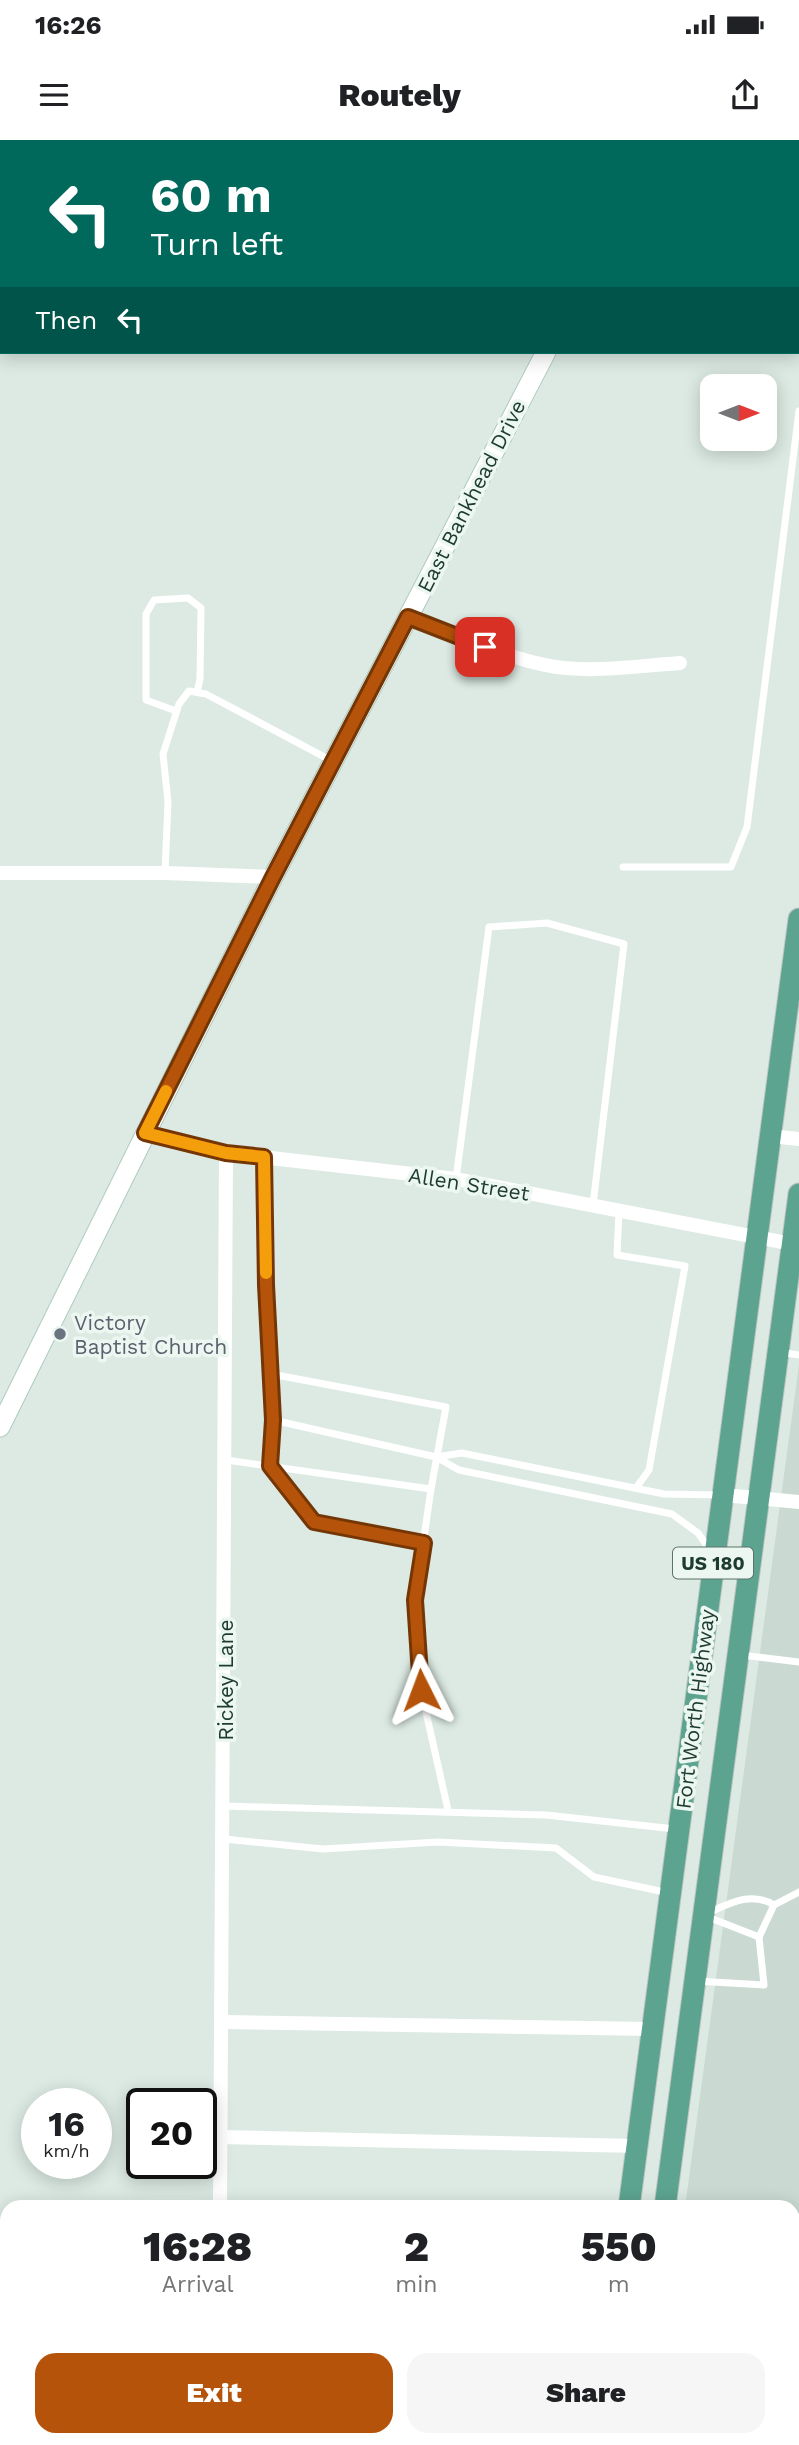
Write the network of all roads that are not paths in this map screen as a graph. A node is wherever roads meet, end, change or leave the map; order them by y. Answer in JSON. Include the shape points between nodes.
{"nodes":[{"id":1,"x":545,"y":354,"type":"edge"},
{"id":2,"x":799,"y":411,"type":"edge"},
{"id":3,"x":408,"y":617,"type":"junction"},
{"id":4,"x":680,"y":663,"type":"dead end"},
{"id":5,"x":197,"y":692,"type":"junction"},
{"id":6,"x":176,"y":711,"type":"junction"},
{"id":7,"x":333,"y":761,"type":"junction"},
{"id":8,"x":623,"y":867,"type":"dead end"},
{"id":9,"x":0,"y":873,"type":"edge"},
{"id":10,"x":165,"y":873,"type":"junction"},
{"id":11,"x":273,"y":877,"type":"junction"},
{"id":12,"x":799,"y":919,"type":"edge"},
{"id":13,"x":145,"y":1133,"type":"junction"},
{"id":14,"x":770,"y":1136,"type":"junction"},
{"id":15,"x":799,"y":1139,"type":"edge"},
{"id":16,"x":226,"y":1153,"type":"junction"},
{"id":17,"x":264,"y":1157,"type":"junction"},
{"id":18,"x":456,"y":1179,"type":"junction"},
{"id":19,"x":799,"y":1194,"type":"edge"},
{"id":20,"x":593,"y":1206,"type":"junction"},
{"id":21,"x":619,"y":1211,"type":"junction"},
{"id":22,"x":757,"y":1239,"type":"junction"},
{"id":23,"x":794,"y":1257,"type":"edge"},
{"id":24,"x":789,"y":1354,"type":"edge"},
{"id":25,"x":271,"y":1374,"type":"junction"},
{"id":26,"x":5,"y":1405,"type":"edge"},
{"id":27,"x":273,"y":1420,"type":"junction"},
{"id":28,"x":0,"y":1427,"type":"edge"},
{"id":29,"x":436,"y":1457,"type":"junction"},
{"id":30,"x":226,"y":1460,"type":"junction"},
{"id":31,"x":270,"y":1466,"type":"junction"},
{"id":32,"x":636,"y":1488,"type":"junction"},
{"id":33,"x":431,"y":1489,"type":"junction"},
{"id":34,"x":723,"y":1495,"type":"junction"},
{"id":35,"x":759,"y":1497,"type":"junction"},
{"id":36,"x":799,"y":1502,"type":"edge"},
{"id":37,"x":424,"y":1543,"type":"junction"},
{"id":38,"x":714,"y":1556,"type":"junction"},
{"id":39,"x":738,"y":1655,"type":"junction"},
{"id":40,"x":799,"y":1662,"type":"edge"},
{"id":41,"x":224,"y":1806,"type":"junction"},
{"id":42,"x":448,"y":1810,"type":"junction"},
{"id":43,"x":679,"y":1829,"type":"junction"},
{"id":44,"x":224,"y":1839,"type":"junction"},
{"id":45,"x":799,"y":1892,"type":"edge"},
{"id":46,"x":669,"y":1902,"type":"junction"},
{"id":47,"x":774,"y":1905,"type":"junction"},
{"id":48,"x":704,"y":1915,"type":"junction"},
{"id":49,"x":759,"y":1937,"type":"junction"},
{"id":50,"x":695,"y":1980,"type":"junction"},
{"id":51,"x":223,"y":2022,"type":"junction"},
{"id":52,"x":653,"y":2029,"type":"junction"},
{"id":53,"x":219,"y":2137,"type":"junction"},
{"id":54,"x":637,"y":2146,"type":"junction"},
{"id":55,"x":220,"y":2200,"type":"edge"},
{"id":56,"x":630,"y":2200,"type":"edge"},
{"id":57,"x":666,"y":2200,"type":"edge"}],
"edges":[{"from":1,"to":3,"type":"street","name":"East Bankhead Drive"},
{"from":2,"to":8,"type":"lane","via":[[747,827],[731,867]]},
{"from":3,"to":4,"type":"street","via":[[547,666]]},
{"from":3,"to":7,"type":"street","name":"East Bankhead Drive"},
{"from":5,"to":6,"type":"lane","via":[[189,691]]},
{"from":5,"to":6,"type":"lane","via":[[201,608],[188,598],[154,600],[146,614],[146,700]]},
{"from":5,"to":7,"type":"lane"},
{"from":6,"to":10,"type":"lane","via":[[163,754],[168,802]]},
{"from":7,"to":11,"type":"street","name":"East Bankhead Drive"},
{"from":9,"to":10,"type":"street"},
{"from":10,"to":11,"type":"street"},
{"from":11,"to":13,"type":"street","name":"East Bankhead Drive"},
{"from":12,"to":14,"type":"main road","name":"Fort Worth Highway","number":"US 180"},
{"from":13,"to":16,"type":"street","name":"Allen Street"},
{"from":13,"to":26,"type":"street","name":"East Bankhead Drive"},
{"from":14,"to":15,"type":"street"},
{"from":14,"to":22,"type":"main road","name":"Fort Worth Highway","number":"US 180"},
{"from":16,"to":17,"type":"street","name":"Allen Street"},
{"from":16,"to":30,"type":"street","name":"Rickey Lane"},
{"from":17,"to":18,"type":"street","name":"Allen Street"},
{"from":17,"to":25,"type":"lane"},
{"from":18,"to":20,"type":"street","name":"Allen Street"},
{"from":18,"to":20,"type":"lane","via":[[489,927],[547,923],[624,944]]},
{"from":19,"to":23,"type":"main road","name":"Fort Worth Highway","number":"US 180"},
{"from":20,"to":21,"type":"street","name":"Allen Street"},
{"from":21,"to":22,"type":"street","name":"Allen Street"},
{"from":21,"to":32,"type":"lane","via":[[617,1255],[685,1266],[649,1470]]},
{"from":22,"to":23,"type":"street","name":"Allen Street"},
{"from":22,"to":34,"type":"main road","name":"Fort Worth Highway","number":"US 180"},
{"from":23,"to":24,"type":"main road","name":"Fort Worth Highway","number":"US 180"},
{"from":24,"to":35,"type":"main road","name":"Fort Worth Highway","number":"US 180"},
{"from":25,"to":27,"type":"lane"},
{"from":25,"to":29,"type":"lane","via":[[446,1407]]},
{"from":26,"to":28,"type":"street","name":"East Bankhead Drive"},
{"from":27,"to":29,"type":"lane"},
{"from":27,"to":31,"type":"lane"},
{"from":29,"to":32,"type":"lane","via":[[462,1452]]},
{"from":29,"to":33,"type":"lane"},
{"from":29,"to":38,"type":"lane","via":[[459,1471],[672,1514],[698,1533]]},
{"from":30,"to":31,"type":"lane"},
{"from":30,"to":41,"type":"street","name":"Rickey Lane"},
{"from":31,"to":33,"type":"lane"},
{"from":31,"to":37,"type":"lane","via":[[314,1522]]},
{"from":32,"to":34,"type":"lane","via":[[664,1494]]},
{"from":33,"to":37,"type":"lane"},
{"from":34,"to":35,"type":"street"},
{"from":34,"to":38,"type":"main road","name":"Fort Worth Highway","number":"US 180"},
{"from":35,"to":36,"type":"street"},
{"from":35,"to":39,"type":"main road","name":"Fort Worth Highway","number":"US 180"},
{"from":37,"to":42,"type":"lane","via":[[415,1600],[421,1690]]},
{"from":38,"to":43,"type":"main road","name":"Fort Worth Highway","number":"US 180"},
{"from":39,"to":40,"type":"lane"},
{"from":39,"to":48,"type":"main road","name":"Fort Worth Highway","number":"US 180"},
{"from":41,"to":42,"type":"lane"},
{"from":41,"to":44,"type":"street","name":"Rickey Lane"},
{"from":42,"to":43,"type":"lane"},
{"from":43,"to":46,"type":"main road","name":"Fort Worth Highway","number":"US 180"},
{"from":44,"to":46,"type":"lane","via":[[324,1849],[438,1842],[555,1847],[594,1877]]},
{"from":44,"to":51,"type":"street","name":"Rickey Lane"},
{"from":45,"to":47,"type":"lane"},
{"from":46,"to":48,"type":"main road"},
{"from":46,"to":52,"type":"main road","name":"Fort Worth Highway","number":"US 180"},
{"from":47,"to":48,"type":"lane","via":[[762,1897],[738,1899]]},
{"from":47,"to":49,"type":"lane"},
{"from":48,"to":49,"type":"lane"},
{"from":48,"to":50,"type":"main road","name":"Fort Worth Highway","number":"US 180"},
{"from":49,"to":50,"type":"lane","via":[[764,1985]]},
{"from":50,"to":57,"type":"main road","name":"Fort Worth Highway","number":"US 180"},
{"from":51,"to":52,"type":"street"},
{"from":51,"to":53,"type":"street","name":"Rickey Lane"},
{"from":52,"to":54,"type":"main road","name":"Fort Worth Highway","number":"US 180"},
{"from":53,"to":54,"type":"street"},
{"from":53,"to":55,"type":"street","name":"Rickey Lane"},
{"from":54,"to":56,"type":"main road","name":"Fort Worth Highway","number":"US 180"}]}
